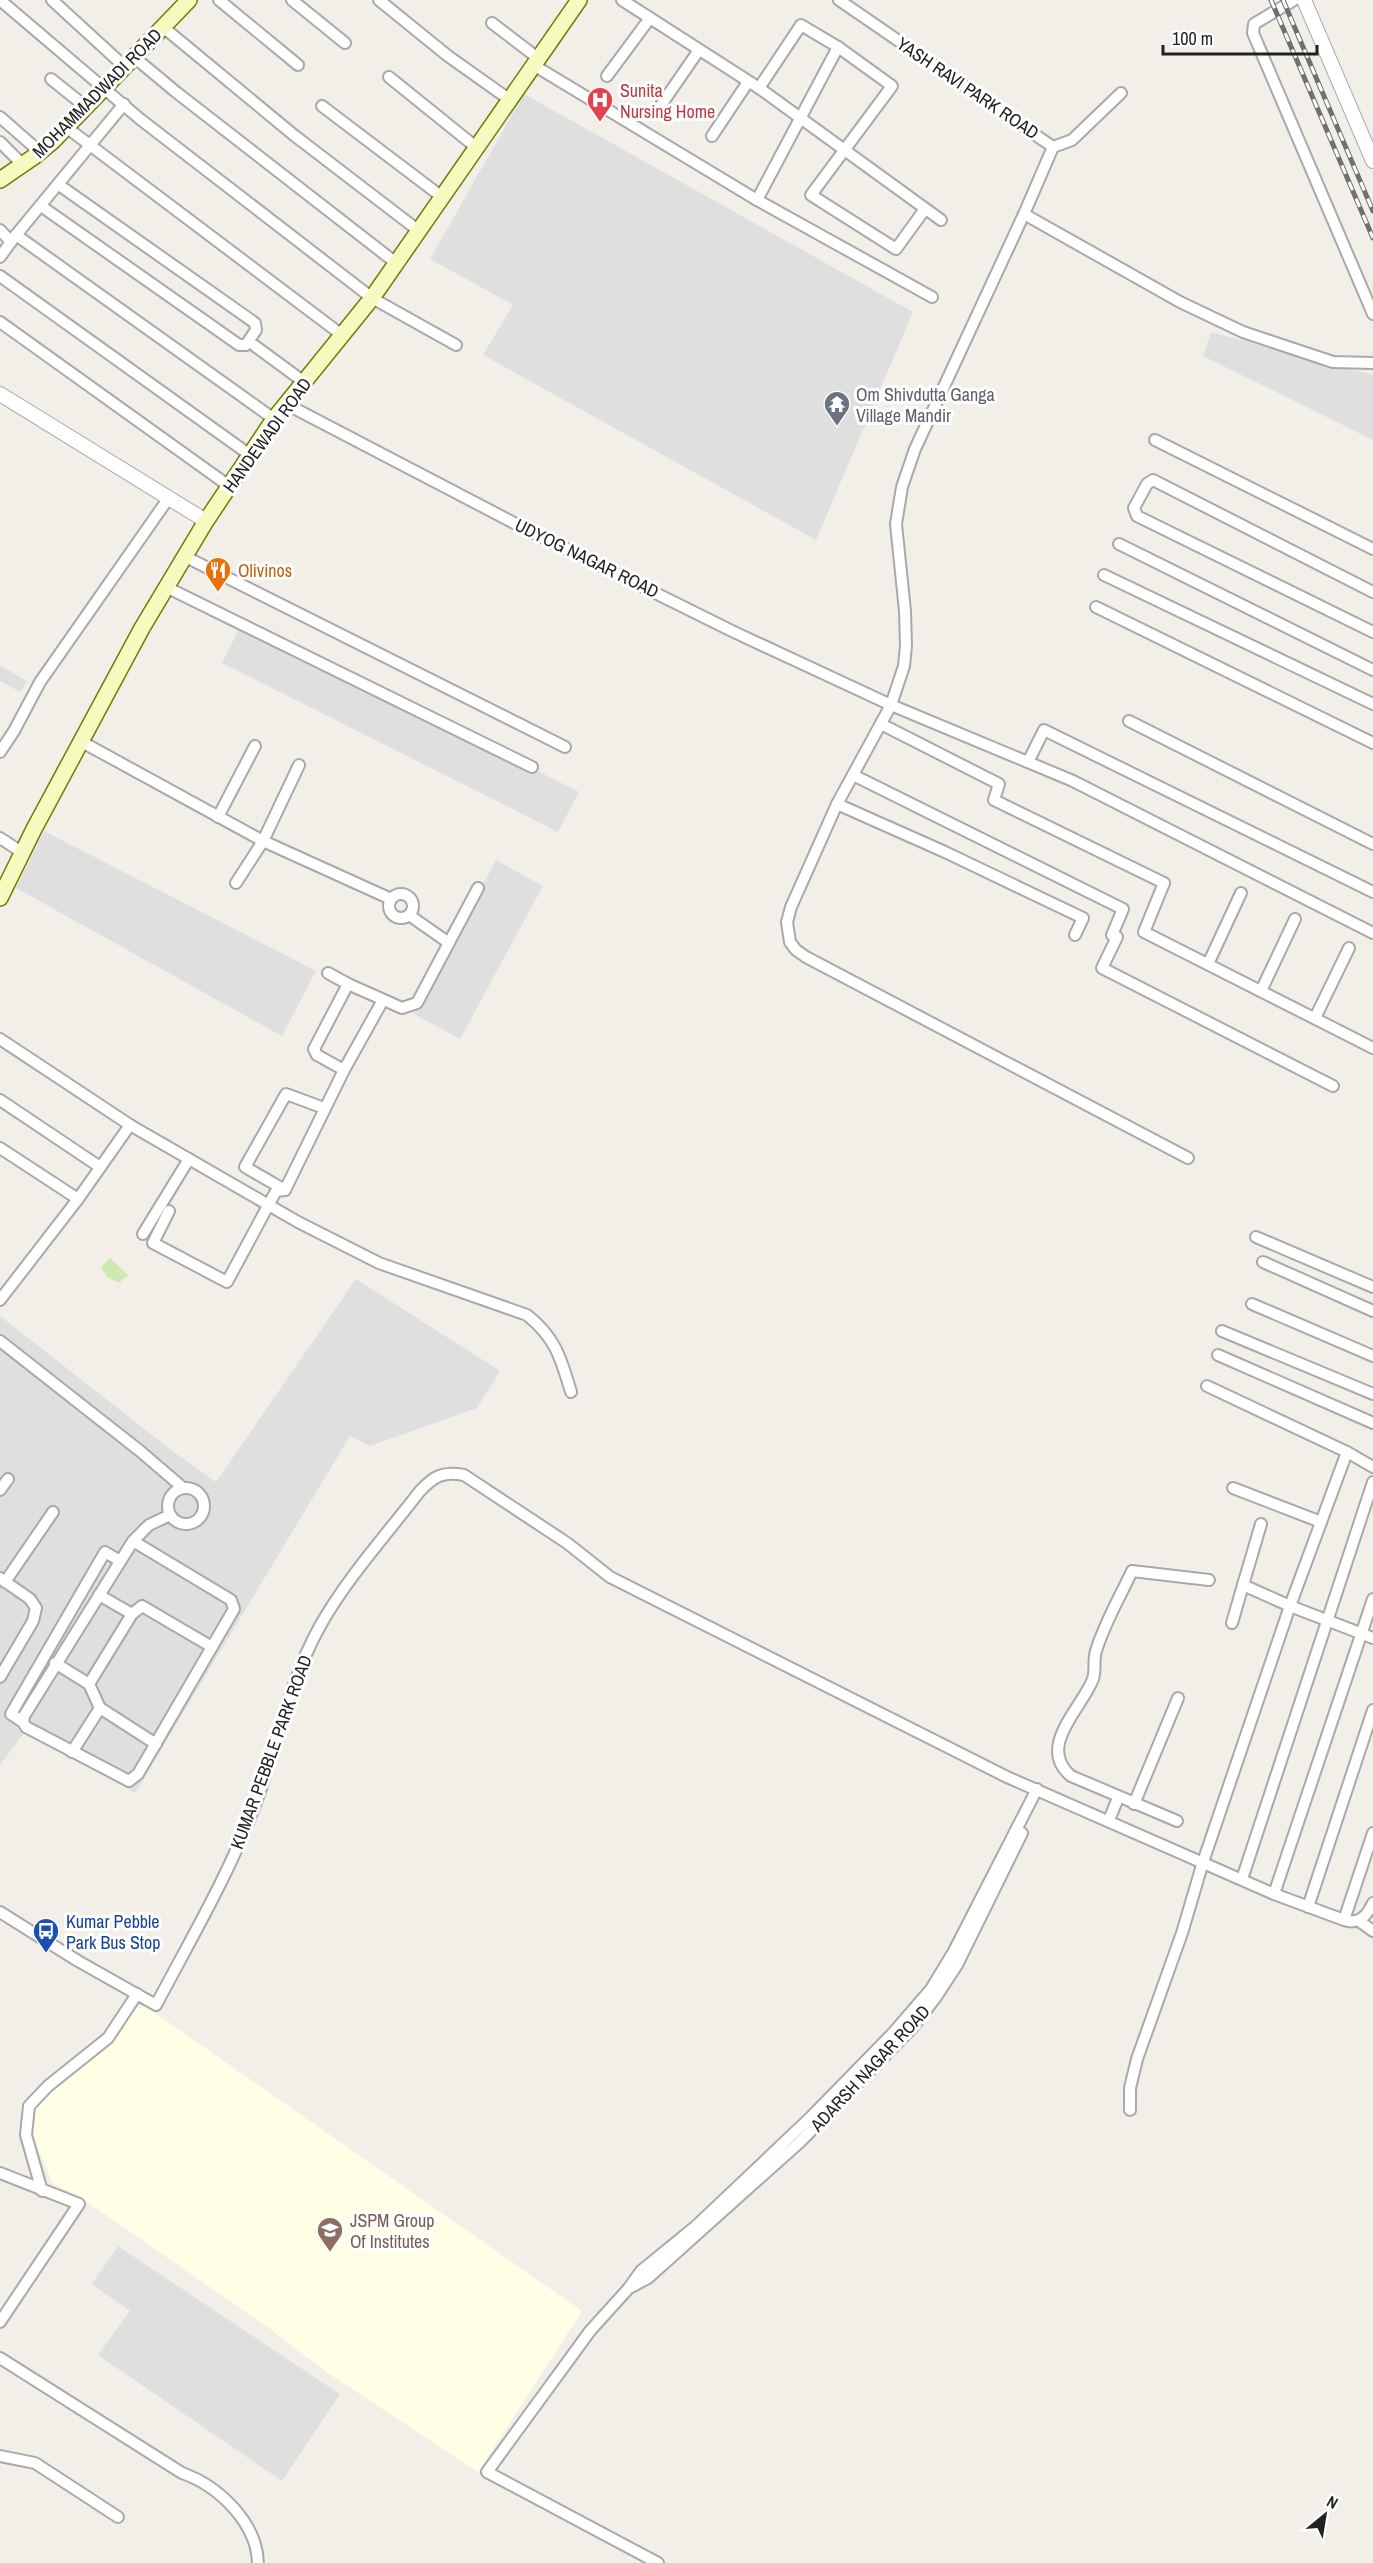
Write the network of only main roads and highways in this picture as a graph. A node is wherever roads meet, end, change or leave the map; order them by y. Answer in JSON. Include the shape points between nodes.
{"nodes":[{"id":1,"x":579,"y":0,"type":"edge"},
{"id":2,"x":181,"y":3,"type":"edge"},
{"id":3,"x":0,"y":180,"type":"edge"},
{"id":4,"x":0,"y":898,"type":"edge"}],
"edges":[{"from":1,"to":4,"type":"main road","name":"HANDEWADI ROAD","via":[[372,298],[274,419],[206,521],[166,587]]},
{"from":2,"to":3,"type":"main road","name":"MOHAMMADWADI ROAD","via":[[163,27],[66,127],[40,152]]}]}
